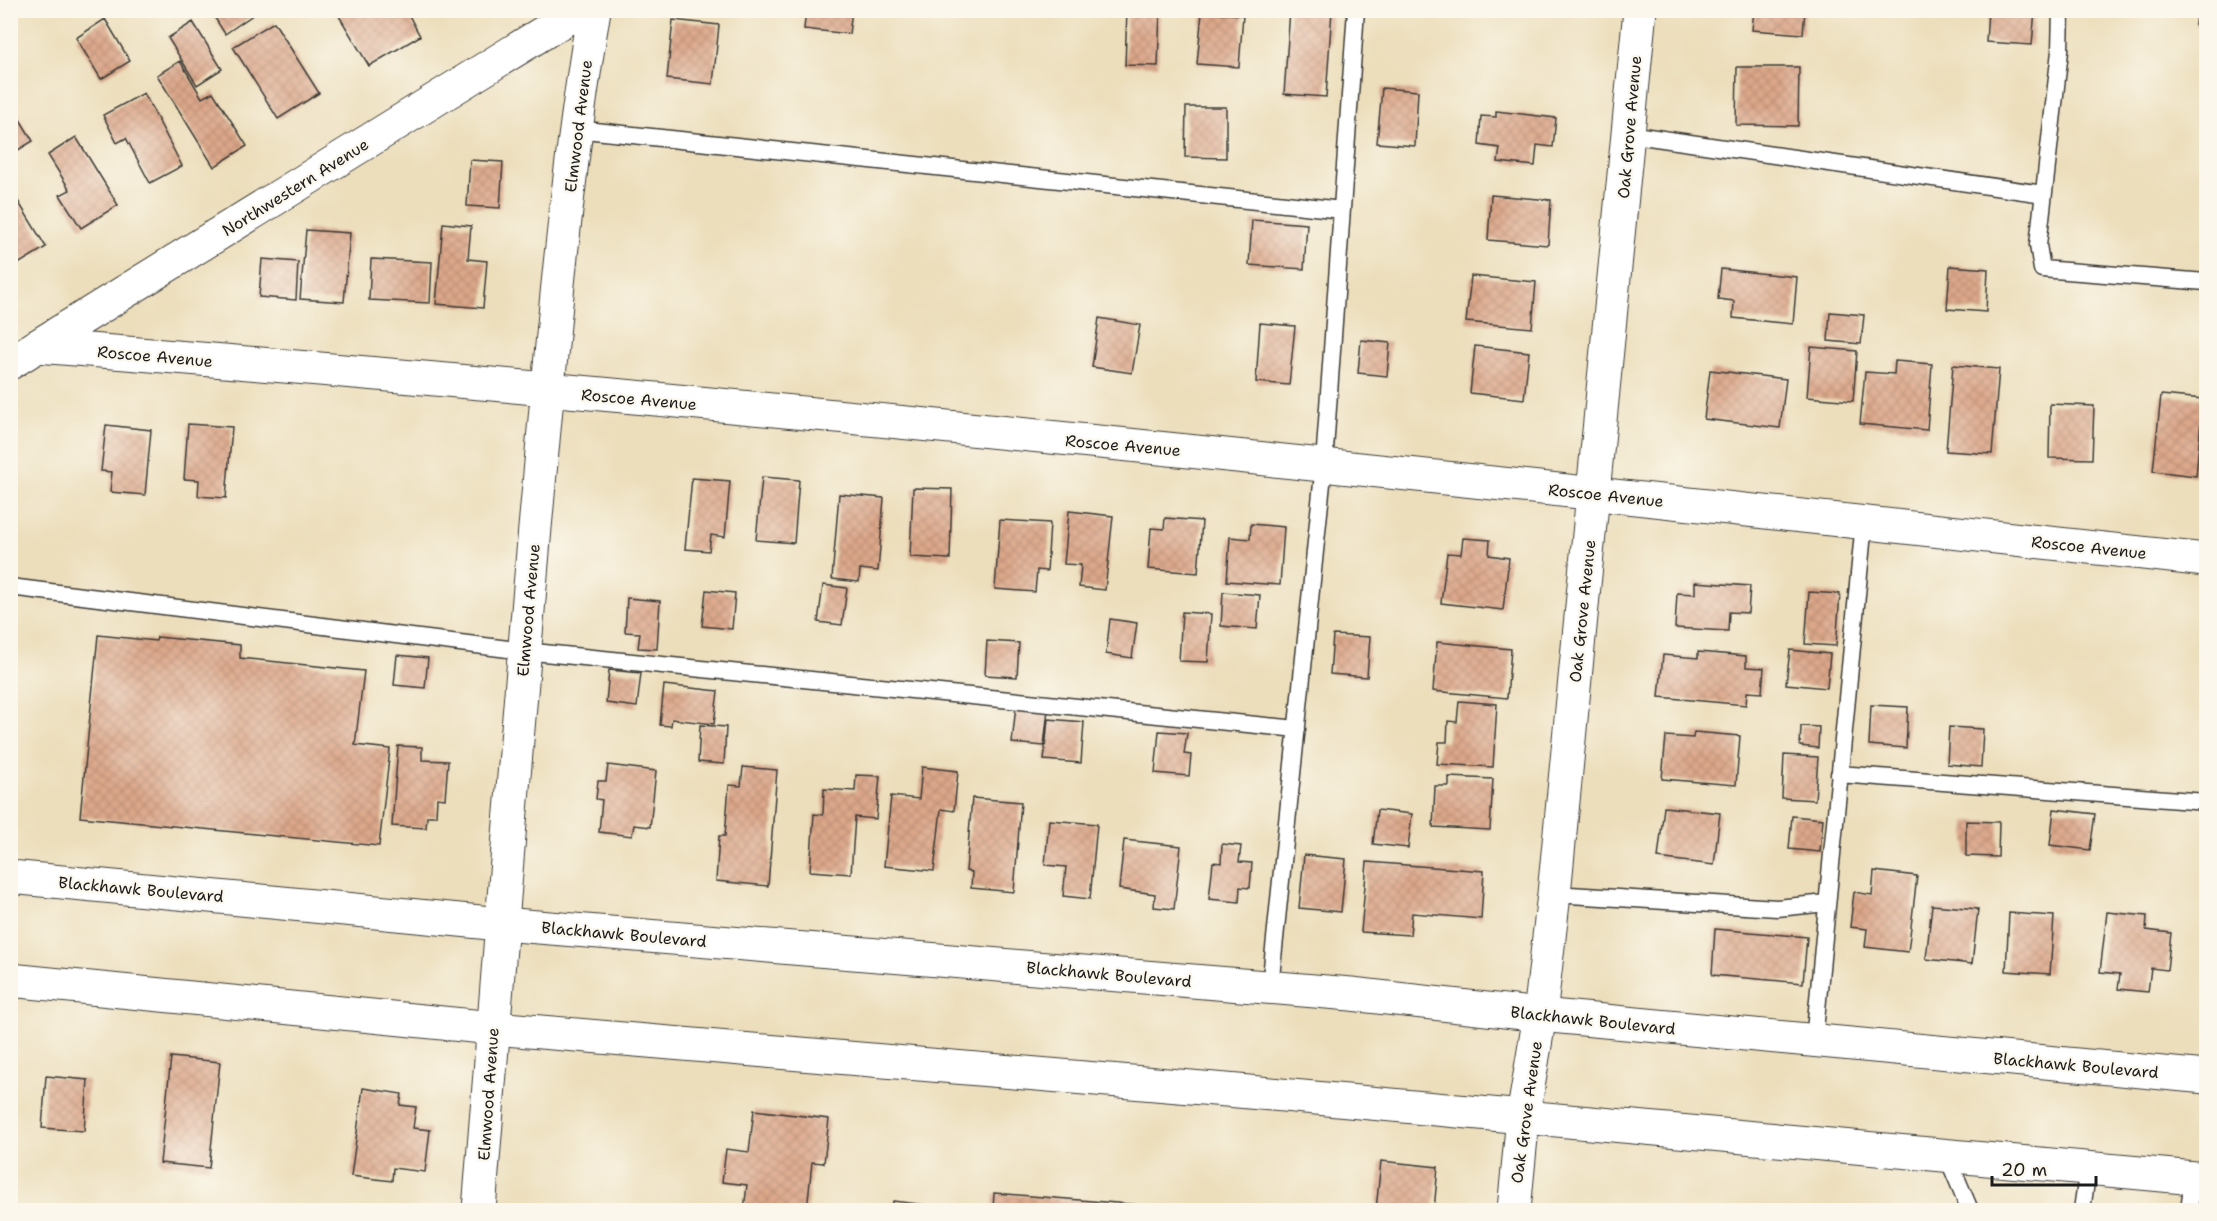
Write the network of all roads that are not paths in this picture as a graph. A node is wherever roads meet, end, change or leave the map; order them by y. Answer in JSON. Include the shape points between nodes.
{"nodes":[{"id":1,"x":580,"y":10,"type":"edge"},
{"id":2,"x":594,"y":10,"type":"edge"},
{"id":3,"x":1356,"y":10,"type":"edge"},
{"id":4,"x":1640,"y":10,"type":"edge"},
{"id":5,"x":2061,"y":10,"type":"edge"},
{"id":6,"x":576,"y":129,"type":"junction"},
{"id":7,"x":1629,"y":134,"type":"junction"},
{"id":8,"x":2043,"y":194,"type":"junction"},
{"id":9,"x":1342,"y":210,"type":"junction"},
{"id":10,"x":2206,"y":282,"type":"edge"},
{"id":11,"x":24,"y":354,"type":"edge"},
{"id":12,"x":548,"y":390,"type":"junction"},
{"id":13,"x":1324,"y":464,"type":"junction"},
{"id":14,"x":1593,"y":494,"type":"junction"},
{"id":15,"x":1864,"y":522,"type":"junction"},
{"id":16,"x":2206,"y":560,"type":"edge"},
{"id":17,"x":10,"y":586,"type":"edge"},
{"id":18,"x":524,"y":651,"type":"junction"},
{"id":19,"x":1297,"y":729,"type":"junction"},
{"id":20,"x":1839,"y":774,"type":"junction"},
{"id":21,"x":2206,"y":802,"type":"edge"},
{"id":22,"x":10,"y":877,"type":"edge"},
{"id":23,"x":1554,"y":894,"type":"junction"},
{"id":24,"x":1827,"y":903,"type":"junction"},
{"id":25,"x":501,"y":924,"type":"junction"},
{"id":26,"x":10,"y":980,"type":"edge"},
{"id":27,"x":1270,"y":987,"type":"junction"},
{"id":28,"x":1540,"y":1015,"type":"junction"},
{"id":29,"x":493,"y":1028,"type":"junction"},
{"id":30,"x":1814,"y":1041,"type":"junction"},
{"id":31,"x":2206,"y":1077,"type":"edge"},
{"id":32,"x":1523,"y":1117,"type":"junction"},
{"id":33,"x":1947,"y":1156,"type":"junction"},
{"id":34,"x":2088,"y":1168,"type":"junction"},
{"id":35,"x":2200,"y":1178,"type":"edge"},
{"id":36,"x":479,"y":1210,"type":"edge"},
{"id":37,"x":1514,"y":1210,"type":"edge"},
{"id":38,"x":1970,"y":1210,"type":"edge"},
{"id":39,"x":2082,"y":1210,"type":"edge"},
{"id":40,"x":2189,"y":1210,"type":"edge"}],
"edges":[{"from":1,"to":11,"type":"street","name":"Northwestern Avenue"},
{"from":2,"to":6,"type":"street","name":"Elmwood Avenue"},
{"from":3,"to":9,"type":"lane"},
{"from":4,"to":7,"type":"street","name":"Oak Grove Avenue"},
{"from":5,"to":8,"type":"lane"},
{"from":6,"to":9,"type":"lane"},
{"from":6,"to":12,"type":"street","name":"Elmwood Avenue"},
{"from":7,"to":8,"type":"lane"},
{"from":7,"to":14,"type":"street","name":"Oak Grove Avenue"},
{"from":8,"to":10,"type":"lane","via":[[2038,245],[2042,269]]},
{"from":9,"to":13,"type":"lane"},
{"from":11,"to":12,"type":"street","name":"Roscoe Avenue"},
{"from":12,"to":13,"type":"street","name":"Roscoe Avenue"},
{"from":12,"to":18,"type":"street","name":"Elmwood Avenue"},
{"from":13,"to":14,"type":"street","name":"Roscoe Avenue"},
{"from":13,"to":19,"type":"lane"},
{"from":14,"to":15,"type":"street","name":"Roscoe Avenue"},
{"from":14,"to":23,"type":"street","name":"Oak Grove Avenue"},
{"from":15,"to":16,"type":"street","name":"Roscoe Avenue"},
{"from":15,"to":20,"type":"lane"},
{"from":17,"to":18,"type":"lane"},
{"from":18,"to":19,"type":"lane"},
{"from":18,"to":25,"type":"street","name":"Elmwood Avenue"},
{"from":19,"to":27,"type":"lane"},
{"from":20,"to":21,"type":"lane"},
{"from":20,"to":24,"type":"lane"},
{"from":22,"to":25,"type":"street","name":"Blackhawk Boulevard"},
{"from":23,"to":24,"type":"lane","via":[[1777,908]]},
{"from":23,"to":28,"type":"street","name":"Oak Grove Avenue"},
{"from":24,"to":30,"type":"lane"},
{"from":25,"to":27,"type":"street","name":"Blackhawk Boulevard"},
{"from":25,"to":29,"type":"street","name":"Elmwood Avenue"},
{"from":26,"to":29,"type":"street"},
{"from":27,"to":28,"type":"street","name":"Blackhawk Boulevard"},
{"from":28,"to":30,"type":"street","name":"Blackhawk Boulevard"},
{"from":28,"to":32,"type":"street","name":"Oak Grove Avenue"},
{"from":29,"to":32,"type":"street"},
{"from":29,"to":36,"type":"street","name":"Elmwood Avenue"},
{"from":30,"to":31,"type":"street","name":"Blackhawk Boulevard"},
{"from":32,"to":33,"type":"street"},
{"from":32,"to":37,"type":"street","name":"Oak Grove Avenue"},
{"from":33,"to":34,"type":"street"},
{"from":33,"to":38,"type":"lane"},
{"from":34,"to":35,"type":"street"},
{"from":34,"to":39,"type":"lane"},
{"from":35,"to":40,"type":"lane"}]}
